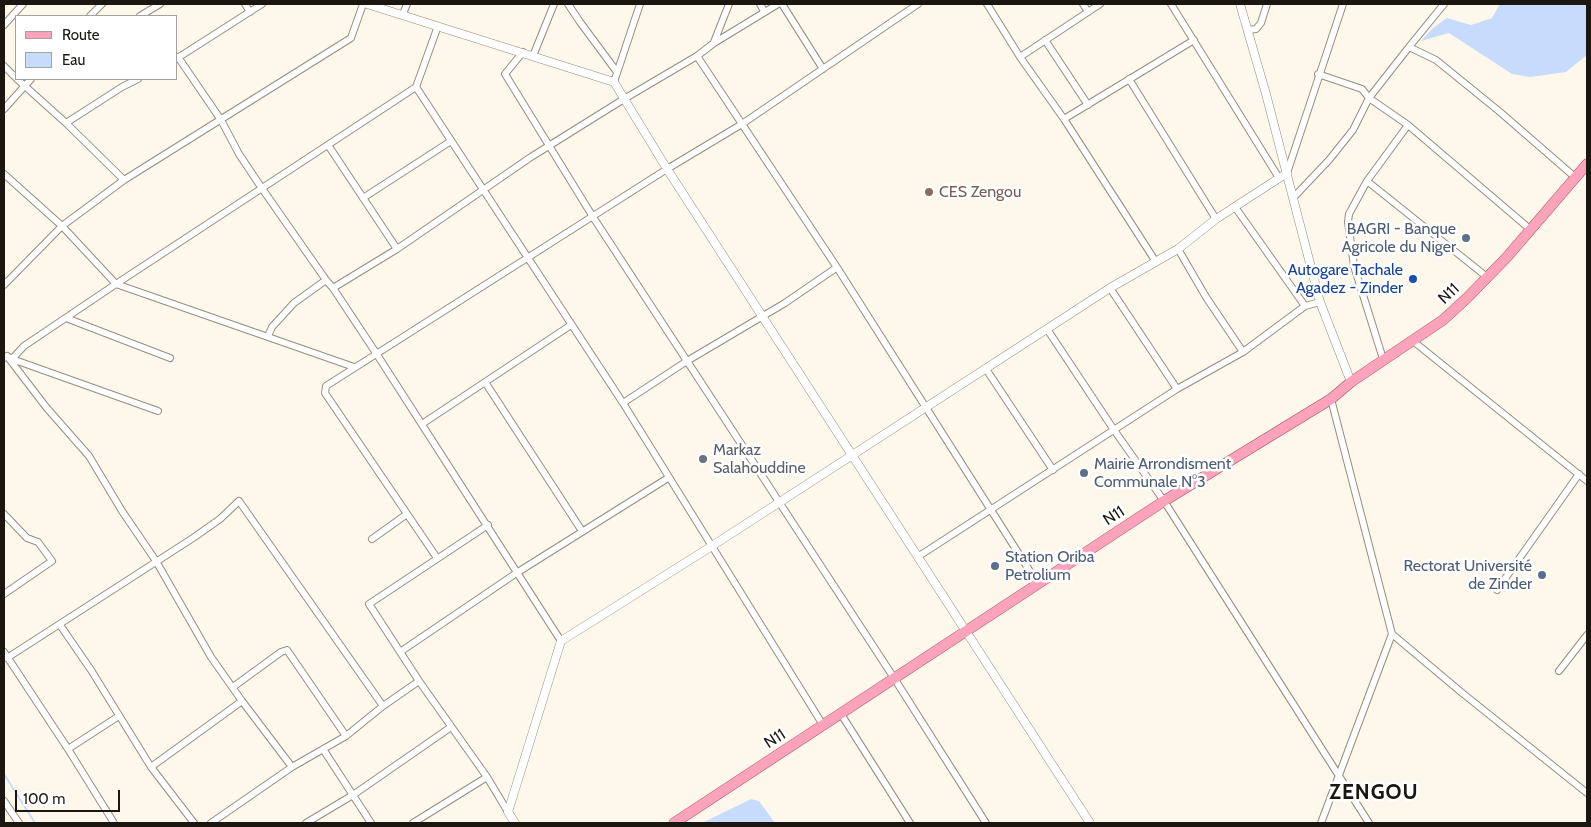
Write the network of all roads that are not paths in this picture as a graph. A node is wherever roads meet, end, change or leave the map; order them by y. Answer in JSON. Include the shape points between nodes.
{"nodes":[{"id":1,"x":23,"y":4,"type":"edge"},
{"id":2,"x":102,"y":4,"type":"edge"},
{"id":3,"x":160,"y":4,"type":"edge"},
{"id":4,"x":245,"y":4,"type":"edge"},
{"id":5,"x":262,"y":4,"type":"edge"},
{"id":6,"x":363,"y":4,"type":"edge"},
{"id":7,"x":367,"y":4,"type":"edge"},
{"id":8,"x":407,"y":4,"type":"edge"},
{"id":9,"x":554,"y":4,"type":"edge"},
{"id":10,"x":568,"y":4,"type":"edge"},
{"id":11,"x":640,"y":4,"type":"edge"},
{"id":12,"x":729,"y":4,"type":"edge"},
{"id":13,"x":760,"y":4,"type":"edge"},
{"id":14,"x":778,"y":4,"type":"edge"},
{"id":15,"x":782,"y":4,"type":"edge"},
{"id":16,"x":918,"y":4,"type":"edge"},
{"id":17,"x":987,"y":4,"type":"edge"},
{"id":18,"x":1083,"y":4,"type":"edge"},
{"id":19,"x":1100,"y":4,"type":"edge"},
{"id":20,"x":1171,"y":4,"type":"edge"},
{"id":21,"x":1240,"y":4,"type":"edge"},
{"id":22,"x":1267,"y":4,"type":"edge"},
{"id":23,"x":1343,"y":4,"type":"edge"},
{"id":24,"x":1444,"y":4,"type":"edge"},
{"id":25,"x":764,"y":11,"type":"junction"},
{"id":26,"x":250,"y":12,"type":"junction"},
{"id":27,"x":1088,"y":12,"type":"junction"},
{"id":28,"x":403,"y":14,"type":"junction"},
{"id":29,"x":91,"y":15,"type":"edge"},
{"id":30,"x":142,"y":15,"type":"edge"},
{"id":31,"x":4,"y":26,"type":"edge"},
{"id":32,"x":438,"y":26,"type":"junction"},
{"id":33,"x":1247,"y":30,"type":"junction"},
{"id":34,"x":1045,"y":40,"type":"junction"},
{"id":35,"x":1194,"y":40,"type":"junction"},
{"id":36,"x":714,"y":43,"type":"junction"},
{"id":37,"x":1408,"y":46,"type":"junction"},
{"id":38,"x":523,"y":52,"type":"junction"},
{"id":39,"x":533,"y":56,"type":"junction"},
{"id":40,"x":697,"y":56,"type":"junction"},
{"id":41,"x":178,"y":57,"type":"edge"},
{"id":42,"x":1020,"y":57,"type":"junction"},
{"id":43,"x":178,"y":59,"type":"edge"},
{"id":44,"x":4,"y":66,"type":"edge"},
{"id":45,"x":823,"y":69,"type":"junction"},
{"id":46,"x":617,"y":72,"type":"junction"},
{"id":47,"x":1318,"y":74,"type":"junction"},
{"id":48,"x":15,"y":76,"type":"edge"},
{"id":49,"x":1129,"y":79,"type":"junction"},
{"id":50,"x":19,"y":80,"type":"edge"},
{"id":51,"x":30,"y":80,"type":"edge"},
{"id":52,"x":136,"y":80,"type":"edge"},
{"id":53,"x":614,"y":82,"type":"junction"},
{"id":54,"x":24,"y":86,"type":"junction"},
{"id":55,"x":416,"y":87,"type":"junction"},
{"id":56,"x":1370,"y":98,"type":"junction"},
{"id":57,"x":624,"y":99,"type":"junction"},
{"id":58,"x":1088,"y":105,"type":"junction"},
{"id":59,"x":4,"y":109,"type":"edge"},
{"id":60,"x":1064,"y":119,"type":"junction"},
{"id":61,"x":221,"y":120,"type":"junction"},
{"id":62,"x":66,"y":123,"type":"junction"},
{"id":63,"x":742,"y":124,"type":"junction"},
{"id":64,"x":1408,"y":125,"type":"junction"},
{"id":65,"x":451,"y":141,"type":"junction"},
{"id":66,"x":328,"y":145,"type":"junction"},
{"id":67,"x":550,"y":146,"type":"junction"},
{"id":68,"x":1587,"y":164,"type":"edge"},
{"id":69,"x":667,"y":169,"type":"junction"},
{"id":70,"x":1287,"y":173,"type":"junction"},
{"id":71,"x":4,"y":174,"type":"edge"},
{"id":72,"x":1279,"y":178,"type":"junction"},
{"id":73,"x":1576,"y":178,"type":"junction"},
{"id":74,"x":124,"y":180,"type":"junction"},
{"id":75,"x":1367,"y":181,"type":"junction"},
{"id":76,"x":261,"y":187,"type":"junction"},
{"id":77,"x":482,"y":190,"type":"junction"},
{"id":78,"x":363,"y":198,"type":"junction"},
{"id":79,"x":1293,"y":198,"type":"junction"},
{"id":80,"x":1235,"y":207,"type":"junction"},
{"id":81,"x":593,"y":217,"type":"junction"},
{"id":82,"x":1216,"y":219,"type":"junction"},
{"id":83,"x":62,"y":226,"type":"junction"},
{"id":84,"x":1531,"y":230,"type":"junction"},
{"id":85,"x":397,"y":249,"type":"junction"},
{"id":86,"x":1178,"y":249,"type":"junction"},
{"id":87,"x":527,"y":258,"type":"junction"},
{"id":88,"x":1156,"y":262,"type":"junction"},
{"id":89,"x":836,"y":268,"type":"junction"},
{"id":90,"x":1487,"y":277,"type":"junction"},
{"id":91,"x":326,"y":280,"type":"junction"},
{"id":92,"x":116,"y":284,"type":"junction"},
{"id":93,"x":4,"y":285,"type":"edge"},
{"id":94,"x":333,"y":288,"type":"junction"},
{"id":95,"x":1110,"y":288,"type":"junction"},
{"id":96,"x":1320,"y":302,"type":"junction"},
{"id":97,"x":1304,"y":306,"type":"junction"},
{"id":98,"x":764,"y":316,"type":"junction"},
{"id":99,"x":66,"y":318,"type":"junction"},
{"id":100,"x":571,"y":325,"type":"junction"},
{"id":101,"x":1047,"y":328,"type":"junction"},
{"id":102,"x":268,"y":336,"type":"junction"},
{"id":103,"x":1413,"y":341,"type":"junction"},
{"id":104,"x":1244,"y":352,"type":"junction"},
{"id":105,"x":376,"y":353,"type":"junction"},
{"id":106,"x":8,"y":358,"type":"edge"},
{"id":107,"x":170,"y":358,"type":"dead end"},
{"id":108,"x":1383,"y":359,"type":"junction"},
{"id":109,"x":687,"y":361,"type":"junction"},
{"id":110,"x":354,"y":367,"type":"junction"},
{"id":111,"x":986,"y":369,"type":"junction"},
{"id":112,"x":485,"y":382,"type":"junction"},
{"id":113,"x":1351,"y":382,"type":"junction"},
{"id":114,"x":1177,"y":389,"type":"junction"},
{"id":115,"x":1331,"y":399,"type":"junction"},
{"id":116,"x":623,"y":403,"type":"junction"},
{"id":117,"x":925,"y":408,"type":"junction"},
{"id":118,"x":158,"y":411,"type":"dead end"},
{"id":119,"x":422,"y":424,"type":"junction"},
{"id":120,"x":1114,"y":430,"type":"junction"},
{"id":121,"x":853,"y":454,"type":"junction"},
{"id":122,"x":1053,"y":470,"type":"junction"},
{"id":123,"x":1579,"y":474,"type":"junction"},
{"id":124,"x":668,"y":478,"type":"junction"},
{"id":125,"x":1587,"y":481,"type":"edge"},
{"id":126,"x":1164,"y":501,"type":"junction"},
{"id":127,"x":778,"y":502,"type":"junction"},
{"id":128,"x":990,"y":510,"type":"junction"},
{"id":129,"x":4,"y":514,"type":"edge"},
{"id":130,"x":407,"y":514,"type":"junction"},
{"id":131,"x":488,"y":525,"type":"junction"},
{"id":132,"x":582,"y":531,"type":"junction"},
{"id":133,"x":372,"y":539,"type":"dead end"},
{"id":134,"x":712,"y":546,"type":"junction"},
{"id":135,"x":919,"y":556,"type":"junction"},
{"id":136,"x":437,"y":558,"type":"junction"},
{"id":137,"x":156,"y":561,"type":"junction"},
{"id":138,"x":518,"y":572,"type":"junction"},
{"id":139,"x":1038,"y":584,"type":"junction"},
{"id":140,"x":1497,"y":590,"type":"dead end"},
{"id":141,"x":4,"y":594,"type":"edge"},
{"id":142,"x":60,"y":625,"type":"junction"},
{"id":143,"x":966,"y":630,"type":"junction"},
{"id":144,"x":1392,"y":634,"type":"junction"},
{"id":145,"x":1587,"y":635,"type":"edge"},
{"id":146,"x":561,"y":641,"type":"junction"},
{"id":147,"x":400,"y":652,"type":"junction"},
{"id":148,"x":6,"y":655,"type":"edge"},
{"id":149,"x":1559,"y":671,"type":"dead end"},
{"id":150,"x":894,"y":678,"type":"junction"},
{"id":151,"x":418,"y":681,"type":"junction"},
{"id":152,"x":233,"y":687,"type":"junction"},
{"id":153,"x":242,"y":701,"type":"junction"},
{"id":154,"x":383,"y":706,"type":"junction"},
{"id":155,"x":840,"y":714,"type":"junction"},
{"id":156,"x":119,"y":716,"type":"junction"},
{"id":157,"x":823,"y":725,"type":"junction"},
{"id":158,"x":451,"y":727,"type":"junction"},
{"id":159,"x":346,"y":736,"type":"junction"},
{"id":160,"x":323,"y":749,"type":"junction"},
{"id":161,"x":68,"y":750,"type":"junction"},
{"id":162,"x":151,"y":767,"type":"junction"},
{"id":163,"x":292,"y":767,"type":"junction"},
{"id":164,"x":1339,"y":776,"type":"junction"},
{"id":165,"x":487,"y":777,"type":"junction"},
{"id":166,"x":1587,"y":793,"type":"edge"},
{"id":167,"x":353,"y":795,"type":"junction"},
{"id":168,"x":4,"y":801,"type":"edge"},
{"id":169,"x":508,"y":812,"type":"junction"},
{"id":170,"x":19,"y":823,"type":"edge"},
{"id":171,"x":114,"y":823,"type":"edge"},
{"id":172,"x":194,"y":823,"type":"edge"},
{"id":173,"x":212,"y":823,"type":"edge"},
{"id":174,"x":306,"y":823,"type":"edge"},
{"id":175,"x":372,"y":823,"type":"edge"},
{"id":176,"x":413,"y":823,"type":"edge"},
{"id":177,"x":515,"y":823,"type":"edge"},
{"id":178,"x":674,"y":823,"type":"edge"},
{"id":179,"x":910,"y":823,"type":"edge"},
{"id":180,"x":986,"y":823,"type":"edge"},
{"id":181,"x":1090,"y":823,"type":"edge"},
{"id":182,"x":1321,"y":823,"type":"edge"},
{"id":183,"x":1369,"y":823,"type":"edge"}],
"edges":[{"from":1,"to":31,"type":"street"},
{"from":2,"to":29,"type":"street"},
{"from":3,"to":30,"type":"street"},
{"from":4,"to":26,"type":"street"},
{"from":5,"to":26,"type":"street"},
{"from":6,"to":61,"type":"street","via":[[351,38]]},
{"from":7,"to":28,"type":"street"},
{"from":8,"to":28,"type":"street"},
{"from":9,"to":39,"type":"street"},
{"from":10,"to":46,"type":"street"},
{"from":11,"to":46,"type":"street"},
{"from":12,"to":36,"type":"street"},
{"from":13,"to":25,"type":"street"},
{"from":14,"to":25,"type":"street"},
{"from":15,"to":45,"type":"street"},
{"from":16,"to":45,"type":"street"},
{"from":17,"to":42,"type":"street"},
{"from":18,"to":27,"type":"street"},
{"from":19,"to":27,"type":"street"},
{"from":20,"to":35,"type":"street"},
{"from":21,"to":33,"type":"street"},
{"from":22,"to":33,"type":"street","via":[[1261,23],[1256,29]]},
{"from":23,"to":47,"type":"street"},
{"from":24,"to":37,"type":"street"},
{"from":25,"to":36,"type":"street"},
{"from":26,"to":41,"type":"street"},
{"from":27,"to":34,"type":"street"},
{"from":28,"to":32,"type":"street"},
{"from":32,"to":38,"type":"street"},
{"from":32,"to":55,"type":"street"},
{"from":33,"to":70,"type":"street"},
{"from":34,"to":42,"type":"street"},
{"from":34,"to":58,"type":"street"},
{"from":35,"to":49,"type":"street"},
{"from":35,"to":72,"type":"street"},
{"from":36,"to":40,"type":"street"},
{"from":37,"to":56,"type":"street"},
{"from":37,"to":73,"type":"street","via":[[1436,60]]},
{"from":38,"to":39,"type":"street"},
{"from":38,"to":67,"type":"street","via":[[505,74]]},
{"from":39,"to":53,"type":"street"},
{"from":40,"to":57,"type":"street"},
{"from":40,"to":63,"type":"street"},
{"from":42,"to":60,"type":"street"},
{"from":43,"to":61,"type":"street"},
{"from":44,"to":48,"type":"street"},
{"from":45,"to":63,"type":"street"},
{"from":46,"to":53,"type":"street"},
{"from":47,"to":56,"type":"street","via":[[1362,89]]},
{"from":47,"to":70,"type":"street"},
{"from":49,"to":58,"type":"street"},
{"from":49,"to":82,"type":"street"},
{"from":50,"to":54,"type":"street"},
{"from":51,"to":54,"type":"street"},
{"from":52,"to":62,"type":"street"},
{"from":53,"to":57,"type":"street"},
{"from":54,"to":59,"type":"street"},
{"from":54,"to":62,"type":"street"},
{"from":55,"to":65,"type":"street"},
{"from":55,"to":66,"type":"street"},
{"from":56,"to":64,"type":"street"},
{"from":56,"to":79,"type":"street","via":[[1353,130]]},
{"from":57,"to":67,"type":"street"},
{"from":57,"to":69,"type":"street"},
{"from":58,"to":60,"type":"street"},
{"from":60,"to":88,"type":"street"},
{"from":61,"to":74,"type":"street"},
{"from":61,"to":76,"type":"street"},
{"from":62,"to":74,"type":"street"},
{"from":63,"to":69,"type":"street"},
{"from":63,"to":89,"type":"street"},
{"from":64,"to":75,"type":"street"},
{"from":64,"to":84,"type":"street"},
{"from":65,"to":77,"type":"street"},
{"from":65,"to":78,"type":"street"},
{"from":66,"to":76,"type":"street"},
{"from":66,"to":78,"type":"street"},
{"from":67,"to":77,"type":"street"},
{"from":67,"to":81,"type":"street"},
{"from":68,"to":73,"type":"main road","name":"N11"},
{"from":69,"to":81,"type":"street"},
{"from":69,"to":98,"type":"street"},
{"from":70,"to":72,"type":"street"},
{"from":70,"to":79,"type":"street"},
{"from":71,"to":83,"type":"street"},
{"from":72,"to":80,"type":"street"},
{"from":73,"to":84,"type":"main road","name":"N11"},
{"from":74,"to":83,"type":"street"},
{"from":75,"to":90,"type":"street"},
{"from":75,"to":108,"type":"street","via":[[1348,222],[1354,266]]},
{"from":76,"to":91,"type":"street"},
{"from":76,"to":92,"type":"street"},
{"from":77,"to":85,"type":"street"},
{"from":77,"to":87,"type":"street"},
{"from":78,"to":85,"type":"street"},
{"from":79,"to":96,"type":"street"},
{"from":80,"to":82,"type":"street"},
{"from":80,"to":97,"type":"street"},
{"from":81,"to":87,"type":"street"},
{"from":81,"to":109,"type":"street"},
{"from":82,"to":86,"type":"street"},
{"from":83,"to":92,"type":"street"},
{"from":83,"to":93,"type":"street"},
{"from":84,"to":90,"type":"main road","name":"N11"},
{"from":85,"to":94,"type":"street"},
{"from":86,"to":88,"type":"street"},
{"from":86,"to":104,"type":"street"},
{"from":87,"to":100,"type":"street"},
{"from":87,"to":105,"type":"street"},
{"from":88,"to":95,"type":"street"},
{"from":89,"to":98,"type":"street"},
{"from":89,"to":117,"type":"street"},
{"from":90,"to":103,"type":"main road","name":"N11","via":[[1443,320]]},
{"from":91,"to":94,"type":"street"},
{"from":91,"to":102,"type":"street","via":[[294,304]]},
{"from":92,"to":99,"type":"street"},
{"from":92,"to":102,"type":"street"},
{"from":94,"to":105,"type":"street"},
{"from":95,"to":101,"type":"street"},
{"from":95,"to":114,"type":"street"},
{"from":96,"to":97,"type":"street"},
{"from":96,"to":113,"type":"street"},
{"from":97,"to":104,"type":"street"},
{"from":98,"to":109,"type":"street"},
{"from":98,"to":121,"type":"street"},
{"from":99,"to":106,"type":"street"},
{"from":99,"to":107,"type":"street"},
{"from":100,"to":112,"type":"street"},
{"from":100,"to":116,"type":"street"},
{"from":101,"to":111,"type":"street"},
{"from":101,"to":120,"type":"street"},
{"from":102,"to":110,"type":"street"},
{"from":103,"to":108,"type":"main road","name":"N11"},
{"from":103,"to":123,"type":"street"},
{"from":104,"to":114,"type":"street"},
{"from":105,"to":110,"type":"street"},
{"from":105,"to":119,"type":"street"},
{"from":106,"to":118,"type":"street"},
{"from":106,"to":137,"type":"street","via":[[89,456]]},
{"from":108,"to":113,"type":"main road","name":"N11"},
{"from":109,"to":116,"type":"street"},
{"from":109,"to":127,"type":"street"},
{"from":110,"to":130,"type":"street","via":[[326,386],[325,393]]},
{"from":111,"to":117,"type":"street"},
{"from":111,"to":122,"type":"street"},
{"from":112,"to":119,"type":"street"},
{"from":112,"to":132,"type":"street"},
{"from":113,"to":115,"type":"main road","name":"N11"},
{"from":114,"to":120,"type":"street"},
{"from":115,"to":126,"type":"main road","name":"N11"},
{"from":115,"to":144,"type":"street"},
{"from":116,"to":124,"type":"street"},
{"from":117,"to":121,"type":"street"},
{"from":117,"to":128,"type":"street"},
{"from":119,"to":131,"type":"street"},
{"from":120,"to":122,"type":"street"},
{"from":120,"to":126,"type":"street"},
{"from":121,"to":127,"type":"street"},
{"from":121,"to":135,"type":"street"},
{"from":122,"to":128,"type":"street"},
{"from":123,"to":125,"type":"street"},
{"from":123,"to":140,"type":"street"},
{"from":124,"to":132,"type":"street"},
{"from":124,"to":134,"type":"street"},
{"from":126,"to":139,"type":"main road","name":"N11"},
{"from":126,"to":164,"type":"street"},
{"from":127,"to":134,"type":"street"},
{"from":127,"to":150,"type":"street"},
{"from":128,"to":135,"type":"street"},
{"from":128,"to":139,"type":"street"},
{"from":129,"to":141,"type":"street","via":[[27,538],[38,542],[52,561]]},
{"from":130,"to":133,"type":"street"},
{"from":130,"to":136,"type":"street"},
{"from":131,"to":136,"type":"street"},
{"from":131,"to":138,"type":"street"},
{"from":132,"to":138,"type":"street"},
{"from":134,"to":146,"type":"street"},
{"from":134,"to":157,"type":"street"},
{"from":135,"to":143,"type":"street"},
{"from":136,"to":147,"type":"street","via":[[369,604]]},
{"from":137,"to":142,"type":"street"},
{"from":137,"to":152,"type":"street","via":[[211,657]]},
{"from":137,"to":154,"type":"street","via":[[220,519],[239,502]]},
{"from":138,"to":146,"type":"street"},
{"from":138,"to":147,"type":"street"},
{"from":139,"to":143,"type":"main road","name":"N11"},
{"from":142,"to":148,"type":"street"},
{"from":142,"to":156,"type":"street"},
{"from":143,"to":150,"type":"main road","name":"N11"},
{"from":143,"to":181,"type":"street"},
{"from":144,"to":164,"type":"street"},
{"from":144,"to":166,"type":"street"},
{"from":145,"to":149,"type":"street"},
{"from":146,"to":169,"type":"street"},
{"from":147,"to":151,"type":"street"},
{"from":148,"to":161,"type":"street"},
{"from":150,"to":155,"type":"main road","name":"N11"},
{"from":150,"to":180,"type":"street"},
{"from":151,"to":154,"type":"street"},
{"from":151,"to":158,"type":"street"},
{"from":152,"to":153,"type":"street"},
{"from":152,"to":159,"type":"street","via":[[287,650]]},
{"from":153,"to":162,"type":"street"},
{"from":153,"to":163,"type":"street"},
{"from":154,"to":159,"type":"street"},
{"from":155,"to":157,"type":"main road","name":"N11"},
{"from":155,"to":179,"type":"street"},
{"from":156,"to":161,"type":"street"},
{"from":156,"to":162,"type":"street"},
{"from":157,"to":178,"type":"main road","name":"N11"},
{"from":158,"to":165,"type":"street"},
{"from":158,"to":167,"type":"street"},
{"from":159,"to":160,"type":"street"},
{"from":160,"to":163,"type":"street"},
{"from":160,"to":167,"type":"street"},
{"from":161,"to":171,"type":"street"},
{"from":162,"to":172,"type":"street"},
{"from":163,"to":173,"type":"street"},
{"from":164,"to":182,"type":"street"},
{"from":164,"to":183,"type":"street"},
{"from":165,"to":169,"type":"street"},
{"from":165,"to":176,"type":"street"},
{"from":167,"to":174,"type":"street"},
{"from":167,"to":175,"type":"street"},
{"from":168,"to":170,"type":"street"},
{"from":169,"to":177,"type":"street"}]}
